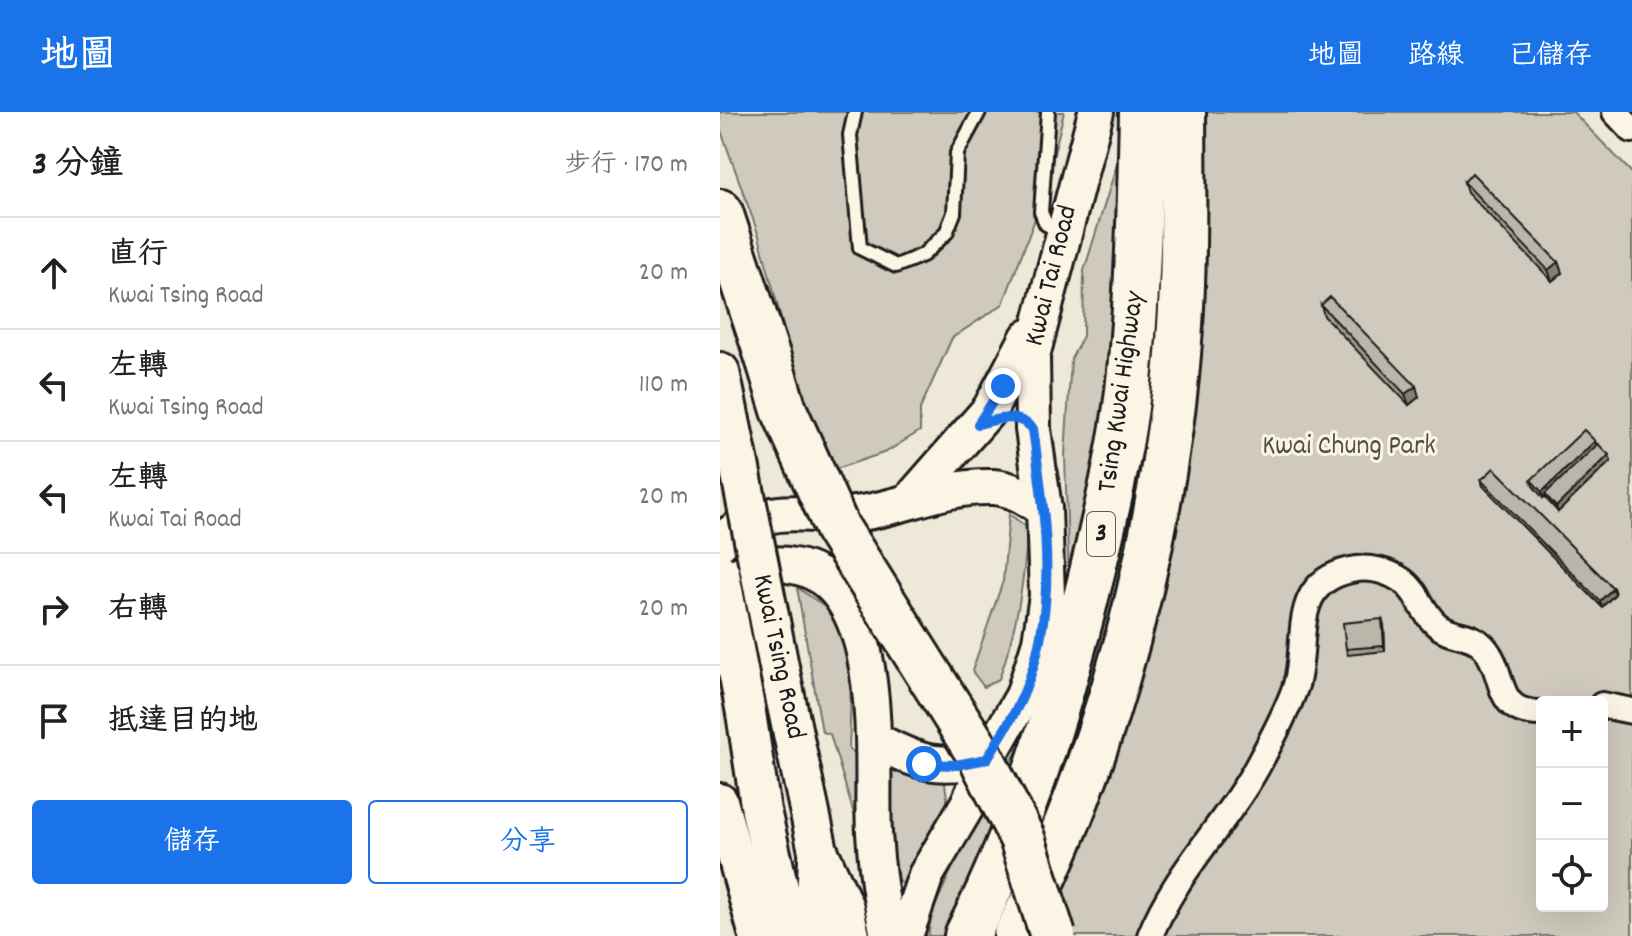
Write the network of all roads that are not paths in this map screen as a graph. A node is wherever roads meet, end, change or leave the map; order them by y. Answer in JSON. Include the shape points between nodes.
{"nodes":[{"id":1,"x":855,"y":112,"type":"edge"},
{"id":2,"x":979,"y":112,"type":"edge"},
{"id":3,"x":1048,"y":112,"type":"edge"},
{"id":4,"x":1096,"y":112,"type":"edge"},
{"id":5,"x":1142,"y":112,"type":"edge"},
{"id":6,"x":1183,"y":112,"type":"edge"},
{"id":7,"x":1615,"y":112,"type":"edge"},
{"id":8,"x":1632,"y":130,"type":"edge"},
{"id":9,"x":720,"y":212,"type":"edge"},
{"id":10,"x":1064,"y":234,"type":"junction"},
{"id":11,"x":1041,"y":311,"type":"junction"},
{"id":12,"x":720,"y":372,"type":"edge"},
{"id":13,"x":978,"y":424,"type":"junction"},
{"id":14,"x":1033,"y":429,"type":"junction"},
{"id":15,"x":912,"y":498,"type":"junction"},
{"id":16,"x":1044,"y":509,"type":"junction"},
{"id":17,"x":720,"y":543,"type":"edge"},
{"id":18,"x":720,"y":574,"type":"edge"},
{"id":19,"x":720,"y":590,"type":"edge"},
{"id":20,"x":1608,"y":706,"type":"edge"},
{"id":21,"x":1632,"y":711,"type":"edge"},
{"id":22,"x":1536,"y":713,"type":"edge"},
{"id":23,"x":875,"y":740,"type":"junction"},
{"id":24,"x":987,"y":759,"type":"junction"},
{"id":25,"x":720,"y":801,"type":"edge"},
{"id":26,"x":818,"y":851,"type":"junction"},
{"id":27,"x":757,"y":936,"type":"edge"},
{"id":28,"x":790,"y":936,"type":"edge"},
{"id":29,"x":817,"y":936,"type":"edge"},
{"id":30,"x":850,"y":936,"type":"edge"},
{"id":31,"x":888,"y":936,"type":"edge"},
{"id":32,"x":905,"y":936,"type":"edge"},
{"id":33,"x":967,"y":936,"type":"edge"},
{"id":34,"x":1016,"y":936,"type":"edge"},
{"id":35,"x":1053,"y":936,"type":"edge"},
{"id":36,"x":1150,"y":936,"type":"edge"}],
"edges":[{"from":1,"to":2,"type":"lane","via":[[850,135],[860,248],[896,266],[923,255],[946,233],[954,213],[957,153]]},
{"from":3,"to":10,"type":"lane","via":[[1041,212],[1050,227]]},
{"from":4,"to":10,"type":"street","name":"Kwai Tai Road"},
{"from":5,"to":33,"type":"highway","name":"Tsing Kwai Highway","number":"3","via":[[1139,264],[1128,394],[1113,481],[1058,706],[1026,804]]},
{"from":6,"to":34,"type":"highway","name":"Tsing Kwai Highway","number":"3","via":[[1178,354],[1158,501],[1112,695],[1057,845]]},
{"from":7,"to":8,"type":"street"},
{"from":9,"to":35,"type":"highway","bridge":true,"via":[[784,410],[837,528],[981,757],[1022,838]]},
{"from":10,"to":11,"type":"street","name":"Kwai Tai Road"},
{"from":11,"to":13,"type":"street","via":[[998,397]]},
{"from":11,"to":14,"type":"street","name":"Kwai Tai Road","via":[[1031,371]]},
{"from":12,"to":26,"type":"main road","name":"Kwai Tsing Road","bridge":true},
{"from":13,"to":14,"type":"street","via":[[1011,417]]},
{"from":13,"to":15,"type":"street"},
{"from":14,"to":16,"type":"street"},
{"from":15,"to":16,"type":"street","via":[[991,487],[1019,494]]},
{"from":15,"to":17,"type":"street","via":[[856,514],[764,516]]},
{"from":16,"to":24,"type":"street","via":[[1047,596],[1040,642],[1023,696]]},
{"from":18,"to":28,"type":"main road","name":"Kwai Tsing Road","bridge":true,"via":[[761,811]]},
{"from":19,"to":23,"type":"street","via":[[740,574],[772,564],[803,568],[823,579],[858,629]]},
{"from":20,"to":21,"type":"street"},
{"from":22,"to":36,"type":"street","via":[[1512,705],[1483,646],[1435,624],[1417,594],[1400,579],[1364,568],[1334,577],[1316,591],[1304,611],[1296,682],[1262,758]]},
{"from":23,"to":24,"type":"street","via":[[924,764]]},
{"from":23,"to":31,"type":"street","via":[[874,831]]},
{"from":24,"to":32,"type":"street","via":[[968,804],[926,875]]},
{"from":25,"to":27,"type":"street"},
{"from":26,"to":29,"type":"main road"},
{"from":26,"to":30,"type":"main road","name":"Kwai Tsing Road","via":[[844,908]]}]}
